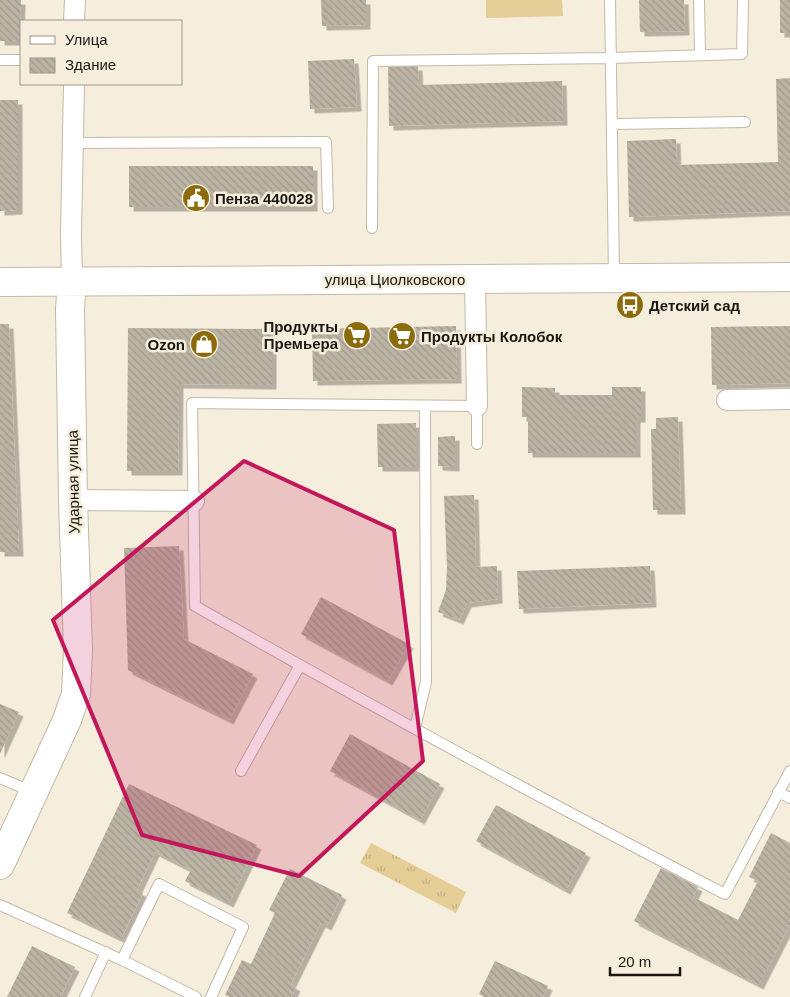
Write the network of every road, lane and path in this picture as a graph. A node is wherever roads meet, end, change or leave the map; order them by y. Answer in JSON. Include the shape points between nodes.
{"nodes":[{"id":1,"x":75,"y":0,"type":"edge"},
{"id":2,"x":610,"y":0,"type":"edge"},
{"id":3,"x":699,"y":0,"type":"edge"},
{"id":4,"x":743,"y":0,"type":"edge"},
{"id":5,"x":74,"y":20,"type":"edge"},
{"id":6,"x":700,"y":55,"type":"junction"},
{"id":7,"x":611,"y":58,"type":"junction"},
{"id":8,"x":0,"y":60,"type":"edge"},
{"id":9,"x":20,"y":60,"type":"edge"},
{"id":10,"x":74,"y":85,"type":"edge"},
{"id":11,"x":744,"y":122,"type":"dead end"},
{"id":12,"x":612,"y":124,"type":"junction"},
{"id":13,"x":73,"y":143,"type":"junction"},
{"id":14,"x":328,"y":208,"type":"dead end"},
{"id":15,"x":372,"y":228,"type":"dead end"},
{"id":16,"x":790,"y":277,"type":"edge"},
{"id":17,"x":614,"y":278,"type":"junction"},
{"id":18,"x":475,"y":279,"type":"junction"},
{"id":19,"x":72,"y":281,"type":"junction"},
{"id":20,"x":0,"y":282,"type":"edge"},
{"id":21,"x":790,"y":399,"type":"edge"},
{"id":22,"x":727,"y":400,"type":"dead end"},
{"id":23,"x":477,"y":406,"type":"junction"},
{"id":24,"x":425,"y":407,"type":"junction"},
{"id":25,"x":477,"y":444,"type":"dead end"},
{"id":26,"x":73,"y":500,"type":"junction"},
{"id":27,"x":194,"y":502,"type":"junction"},
{"id":28,"x":300,"y":665,"type":"junction"},
{"id":29,"x":415,"y":728,"type":"junction"},
{"id":30,"x":241,"y":771,"type":"dead end"},
{"id":31,"x":790,"y":771,"type":"edge"},
{"id":32,"x":0,"y":778,"type":"edge"},
{"id":33,"x":778,"y":792,"type":"junction"},
{"id":34,"x":34,"y":793,"type":"junction"},
{"id":35,"x":790,"y":798,"type":"edge"},
{"id":36,"x":0,"y":865,"type":"edge"},
{"id":37,"x":0,"y":905,"type":"edge"},
{"id":38,"x":106,"y":952,"type":"junction"},
{"id":39,"x":122,"y":960,"type":"junction"},
{"id":40,"x":85,"y":997,"type":"edge"},
{"id":41,"x":196,"y":997,"type":"edge"},
{"id":42,"x":211,"y":997,"type":"edge"}],
"edges":[{"from":1,"to":5,"type":"street"},
{"from":2,"to":7,"type":"lane"},
{"from":3,"to":6,"type":"lane"},
{"from":4,"to":6,"type":"lane","via":[[742,54]]},
{"from":6,"to":7,"type":"lane"},
{"from":7,"to":12,"type":"lane"},
{"from":7,"to":15,"type":"lane","via":[[373,61]]},
{"from":8,"to":9,"type":"lane"},
{"from":10,"to":13,"type":"street","name":"Ударная улица"},
{"from":11,"to":12,"type":"lane"},
{"from":12,"to":17,"type":"lane"},
{"from":13,"to":14,"type":"lane","via":[[326,142]]},
{"from":13,"to":19,"type":"street","name":"Ударная улица"},
{"from":16,"to":17,"type":"main road","name":"улица Циолковского"},
{"from":17,"to":18,"type":"main road","name":"улица Циолковского"},
{"from":18,"to":19,"type":"main road","name":"улица Циолковского"},
{"from":18,"to":23,"type":"street"},
{"from":19,"to":20,"type":"main road","name":"улица Циолковского"},
{"from":19,"to":26,"type":"main road","name":"Ударная улица"},
{"from":21,"to":22,"type":"street"},
{"from":23,"to":24,"type":"lane"},
{"from":23,"to":25,"type":"lane"},
{"from":24,"to":27,"type":"lane","via":[[192,403]]},
{"from":24,"to":29,"type":"lane","via":[[426,682]]},
{"from":26,"to":27,"type":"street"},
{"from":26,"to":34,"type":"main road","name":"Ударная улица","via":[[78,650],[76,694]]},
{"from":27,"to":28,"type":"lane","via":[[195,606]]},
{"from":28,"to":29,"type":"lane"},
{"from":28,"to":30,"type":"lane"},
{"from":29,"to":33,"type":"lane","via":[[725,894]]},
{"from":31,"to":33,"type":"lane"},
{"from":32,"to":34,"type":"lane"},
{"from":33,"to":35,"type":"lane"},
{"from":34,"to":36,"type":"main road","name":"Ударная улица"},
{"from":37,"to":38,"type":"lane"},
{"from":38,"to":39,"type":"lane"},
{"from":38,"to":40,"type":"lane"},
{"from":39,"to":41,"type":"lane"},
{"from":39,"to":42,"type":"lane","via":[[159,884],[243,927]]}]}
